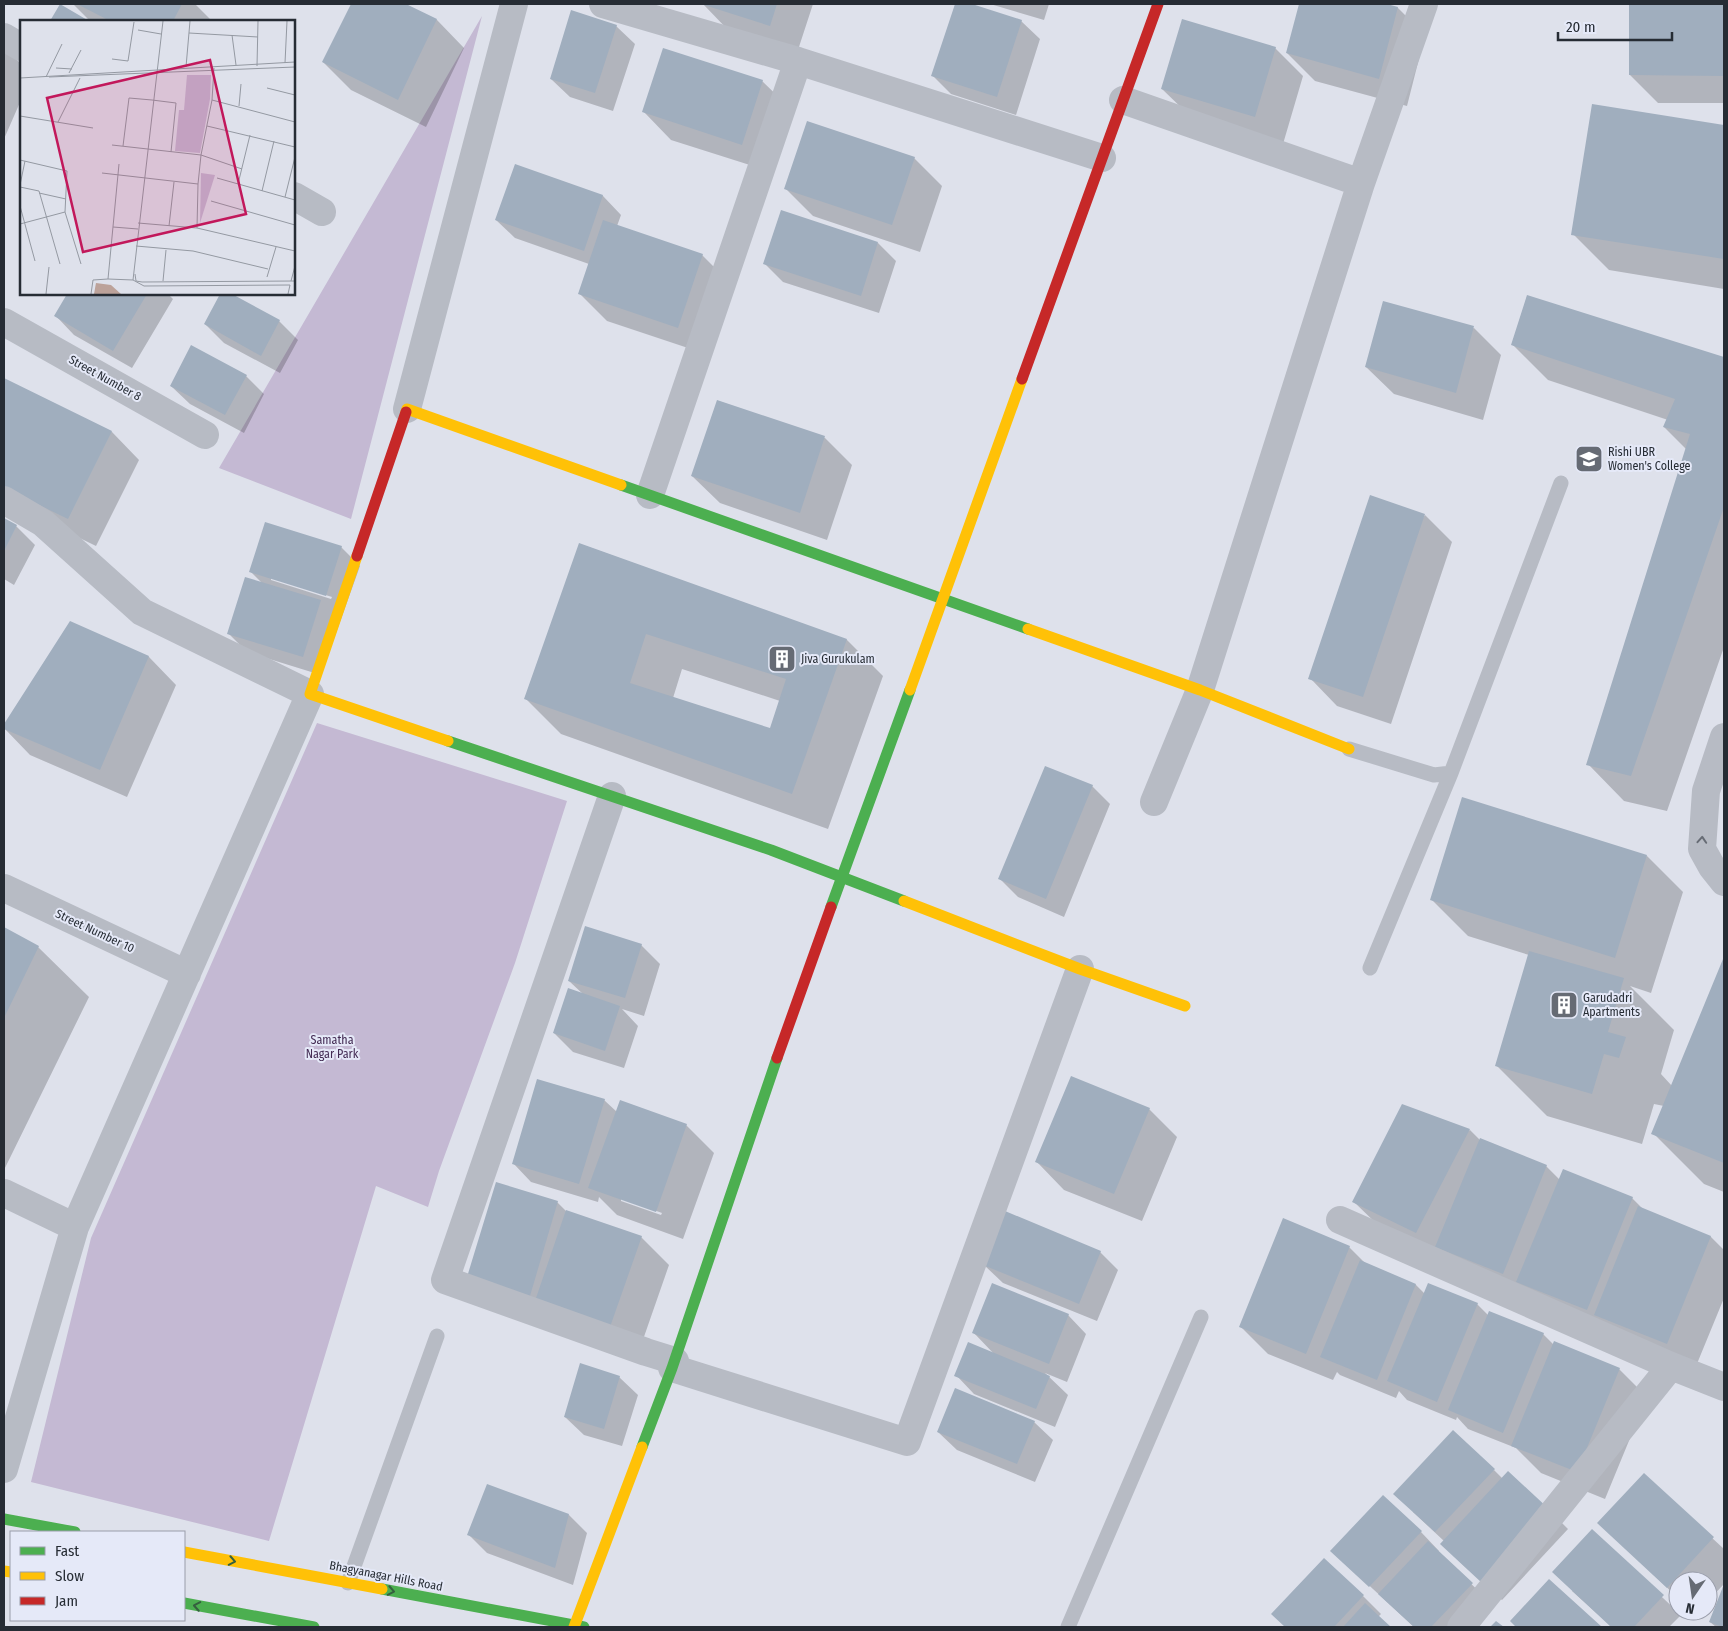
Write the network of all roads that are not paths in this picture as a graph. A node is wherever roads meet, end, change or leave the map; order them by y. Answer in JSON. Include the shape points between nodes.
{"nodes":[{"id":1,"x":514,"y":4,"type":"edge"},
{"id":2,"x":603,"y":4,"type":"edge"},
{"id":3,"x":1158,"y":4,"type":"edge"},
{"id":4,"x":1424,"y":4,"type":"edge"},
{"id":5,"x":4,"y":37,"type":"edge"},
{"id":6,"x":20,"y":46,"type":"edge"},
{"id":7,"x":798,"y":61,"type":"junction"},
{"id":8,"x":1123,"y":100,"type":"junction"},
{"id":9,"x":1102,"y":158,"type":"junction"},
{"id":10,"x":1361,"y":183,"type":"junction"},
{"id":11,"x":295,"y":197,"type":"edge"},
{"id":12,"x":322,"y":212,"type":"dead end"},
{"id":13,"x":4,"y":324,"type":"edge"},
{"id":14,"x":407,"y":409,"type":"junction"},
{"id":15,"x":205,"y":435,"type":"dead end"},
{"id":16,"x":1561,"y":483,"type":"dead end"},
{"id":17,"x":650,"y":495,"type":"junction"},
{"id":18,"x":4,"y":500,"type":"edge"},
{"id":19,"x":942,"y":599,"type":"junction"},
{"id":20,"x":1200,"y":690,"type":"junction"},
{"id":21,"x":310,"y":694,"type":"junction"},
{"id":22,"x":1724,"y":737,"type":"edge"},
{"id":23,"x":1349,"y":749,"type":"joint"},
{"id":24,"x":1452,"y":773,"type":"junction"},
{"id":25,"x":612,"y":796,"type":"junction"},
{"id":26,"x":1154,"y":802,"type":"dead end"},
{"id":27,"x":842,"y":876,"type":"junction"},
{"id":28,"x":1724,"y":882,"type":"edge"},
{"id":29,"x":4,"y":888,"type":"edge"},
{"id":30,"x":1370,"y":968,"type":"dead end"},
{"id":31,"x":1080,"y":969,"type":"junction"},
{"id":32,"x":187,"y":974,"type":"junction"},
{"id":33,"x":1185,"y":1006,"type":"dead end"},
{"id":34,"x":4,"y":1193,"type":"edge"},
{"id":35,"x":1340,"y":1220,"type":"dead end"},
{"id":36,"x":75,"y":1227,"type":"junction"},
{"id":37,"x":1201,"y":1317,"type":"dead end"},
{"id":38,"x":437,"y":1336,"type":"dead end"},
{"id":39,"x":673,"y":1364,"type":"junction"},
{"id":40,"x":1671,"y":1366,"type":"junction"},
{"id":41,"x":1724,"y":1387,"type":"edge"},
{"id":42,"x":4,"y":1469,"type":"edge"},
{"id":43,"x":4,"y":1519,"type":"edge"},
{"id":44,"x":70,"y":1531,"type":"edge"},
{"id":45,"x":185,"y":1552,"type":"edge"},
{"id":46,"x":348,"y":1583,"type":"junction"},
{"id":47,"x":185,"y":1604,"type":"edge"},
{"id":48,"x":258,"y":1622,"type":"edge"},
{"id":49,"x":314,"y":1627,"type":"edge"},
{"id":50,"x":577,"y":1627,"type":"edge"},
{"id":51,"x":1068,"y":1627,"type":"edge"},
{"id":52,"x":1461,"y":1627,"type":"edge"}],
"edges":[{"from":1,"to":14,"type":"street"},
{"from":2,"to":7,"type":"street"},
{"from":3,"to":8,"type":"street"},
{"from":4,"to":10,"type":"street"},
{"from":5,"to":6,"type":"street"},
{"from":7,"to":9,"type":"street"},
{"from":7,"to":17,"type":"street"},
{"from":8,"to":9,"type":"street"},
{"from":8,"to":10,"type":"street"},
{"from":9,"to":19,"type":"street"},
{"from":10,"to":20,"type":"street"},
{"from":11,"to":12,"type":"street"},
{"from":13,"to":15,"type":"street","name":"Street Number 8"},
{"from":14,"to":17,"type":"street"},
{"from":14,"to":21,"type":"street"},
{"from":16,"to":24,"type":"lane"},
{"from":17,"to":19,"type":"street"},
{"from":18,"to":21,"type":"street","via":[[43,523],[142,612]]},
{"from":19,"to":20,"type":"street"},
{"from":19,"to":27,"type":"street"},
{"from":20,"to":23,"type":"street"},
{"from":20,"to":26,"type":"street"},
{"from":21,"to":25,"type":"street"},
{"from":21,"to":32,"type":"street"},
{"from":28,"to":22,"type":"street","one_way":true,"via":[[1702,849],[1706,791]]},
{"from":23,"to":24,"type":"lane","via":[[1434,775]]},
{"from":24,"to":30,"type":"lane"},
{"from":25,"to":27,"type":"street"},
{"from":25,"to":39,"type":"street","via":[[445,1280]]},
{"from":27,"to":31,"type":"street"},
{"from":27,"to":39,"type":"street"},
{"from":29,"to":32,"type":"street","name":"Street Number 10"},
{"from":31,"to":33,"type":"street"},
{"from":31,"to":39,"type":"street","via":[[907,1442]]},
{"from":32,"to":36,"type":"street"},
{"from":34,"to":36,"type":"street"},
{"from":35,"to":40,"type":"street"},
{"from":36,"to":42,"type":"street"},
{"from":37,"to":51,"type":"lane"},
{"from":38,"to":46,"type":"lane"},
{"from":39,"to":50,"type":"street"},
{"from":40,"to":41,"type":"street"},
{"from":40,"to":52,"type":"street"},
{"from":43,"to":44,"type":"street"},
{"from":45,"to":46,"type":"street","name":"Bhagyanagar Hills Road","one_way":true},
{"from":46,"to":50,"type":"street","name":"Bhagyanagar Hills Road","one_way":true},
{"from":48,"to":47,"type":"street","one_way":true},
{"from":48,"to":49,"type":"street"}]}
